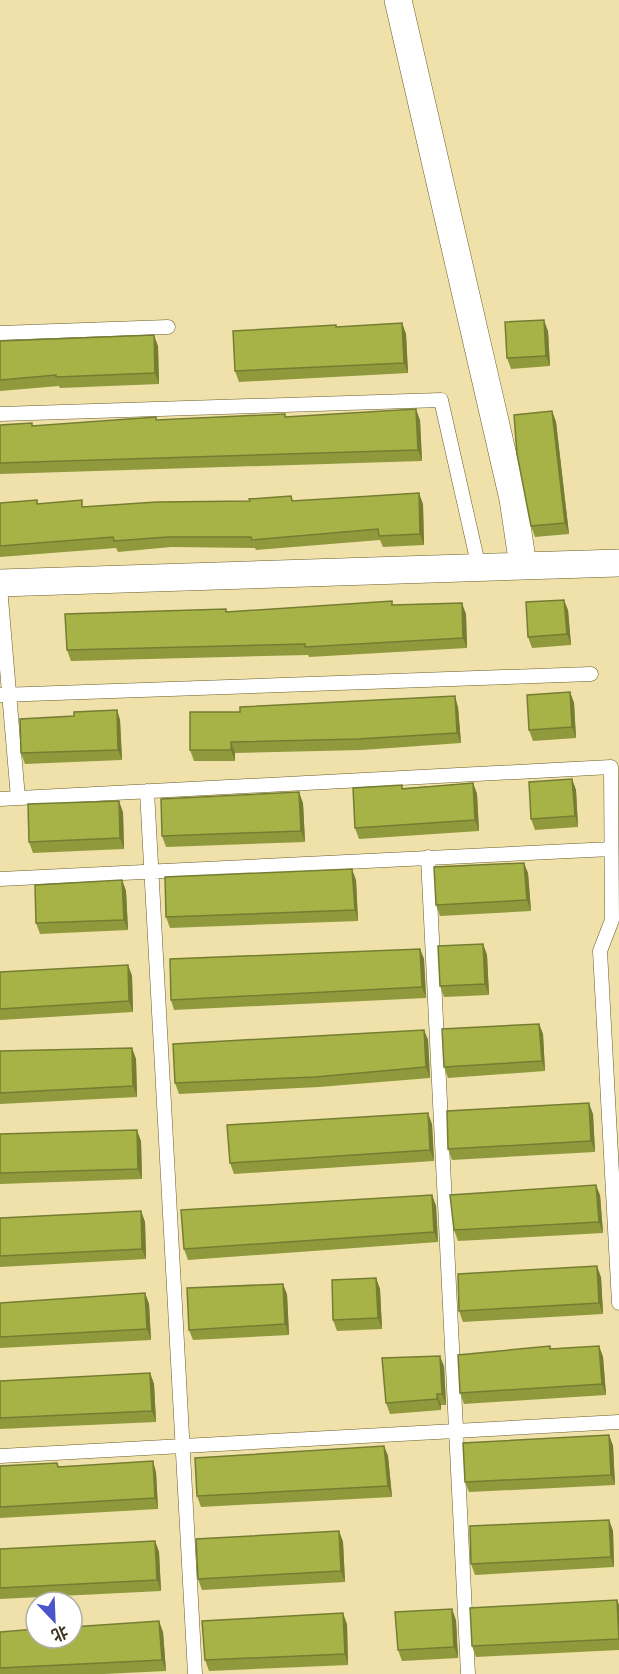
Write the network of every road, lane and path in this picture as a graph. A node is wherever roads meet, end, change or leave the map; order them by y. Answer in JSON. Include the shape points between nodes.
{"nodes":[{"id":1,"x":398,"y":0,"type":"edge"},
{"id":2,"x":168,"y":327,"type":"dead end"},
{"id":3,"x":0,"y":333,"type":"edge"},
{"id":4,"x":0,"y":414,"type":"edge"},
{"id":5,"x":619,"y":563,"type":"edge"},
{"id":6,"x":523,"y":566,"type":"junction"},
{"id":7,"x":479,"y":568,"type":"junction"},
{"id":8,"x":0,"y":585,"type":"edge"},
{"id":9,"x":591,"y":674,"type":"dead end"},
{"id":10,"x":4,"y":695,"type":"edge"},
{"id":11,"x":147,"y":791,"type":"junction"},
{"id":12,"x":18,"y":798,"type":"junction"},
{"id":13,"x":0,"y":799,"type":"edge"},
{"id":14,"x":611,"y":849,"type":"junction"},
{"id":15,"x":428,"y":857,"type":"junction"},
{"id":16,"x":152,"y":869,"type":"junction"},
{"id":17,"x":0,"y":879,"type":"edge"},
{"id":18,"x":619,"y":1303,"type":"edge"},
{"id":19,"x":619,"y":1422,"type":"edge"},
{"id":20,"x":456,"y":1431,"type":"junction"},
{"id":21,"x":182,"y":1446,"type":"junction"},
{"id":22,"x":0,"y":1456,"type":"edge"},
{"id":23,"x":195,"y":1674,"type":"edge"},
{"id":24,"x":468,"y":1674,"type":"edge"}],
"edges":[{"from":1,"to":6,"type":"street","via":[[510,487]]},
{"from":2,"to":3,"type":"lane"},
{"from":4,"to":7,"type":"lane","via":[[441,400]]},
{"from":5,"to":6,"type":"street"},
{"from":6,"to":7,"type":"street"},
{"from":7,"to":8,"type":"street"},
{"from":8,"to":10,"type":"lane"},
{"from":9,"to":10,"type":"lane"},
{"from":10,"to":12,"type":"lane"},
{"from":11,"to":12,"type":"lane"},
{"from":11,"to":14,"type":"lane","via":[[611,766]]},
{"from":11,"to":16,"type":"lane"},
{"from":12,"to":13,"type":"lane"},
{"from":14,"to":15,"type":"lane"},
{"from":14,"to":18,"type":"lane","via":[[612,920],[600,951]]},
{"from":15,"to":16,"type":"lane"},
{"from":15,"to":20,"type":"lane"},
{"from":16,"to":17,"type":"lane"},
{"from":16,"to":21,"type":"lane"},
{"from":19,"to":20,"type":"lane"},
{"from":20,"to":21,"type":"lane"},
{"from":20,"to":24,"type":"lane"},
{"from":21,"to":22,"type":"lane"},
{"from":21,"to":23,"type":"lane"}]}
